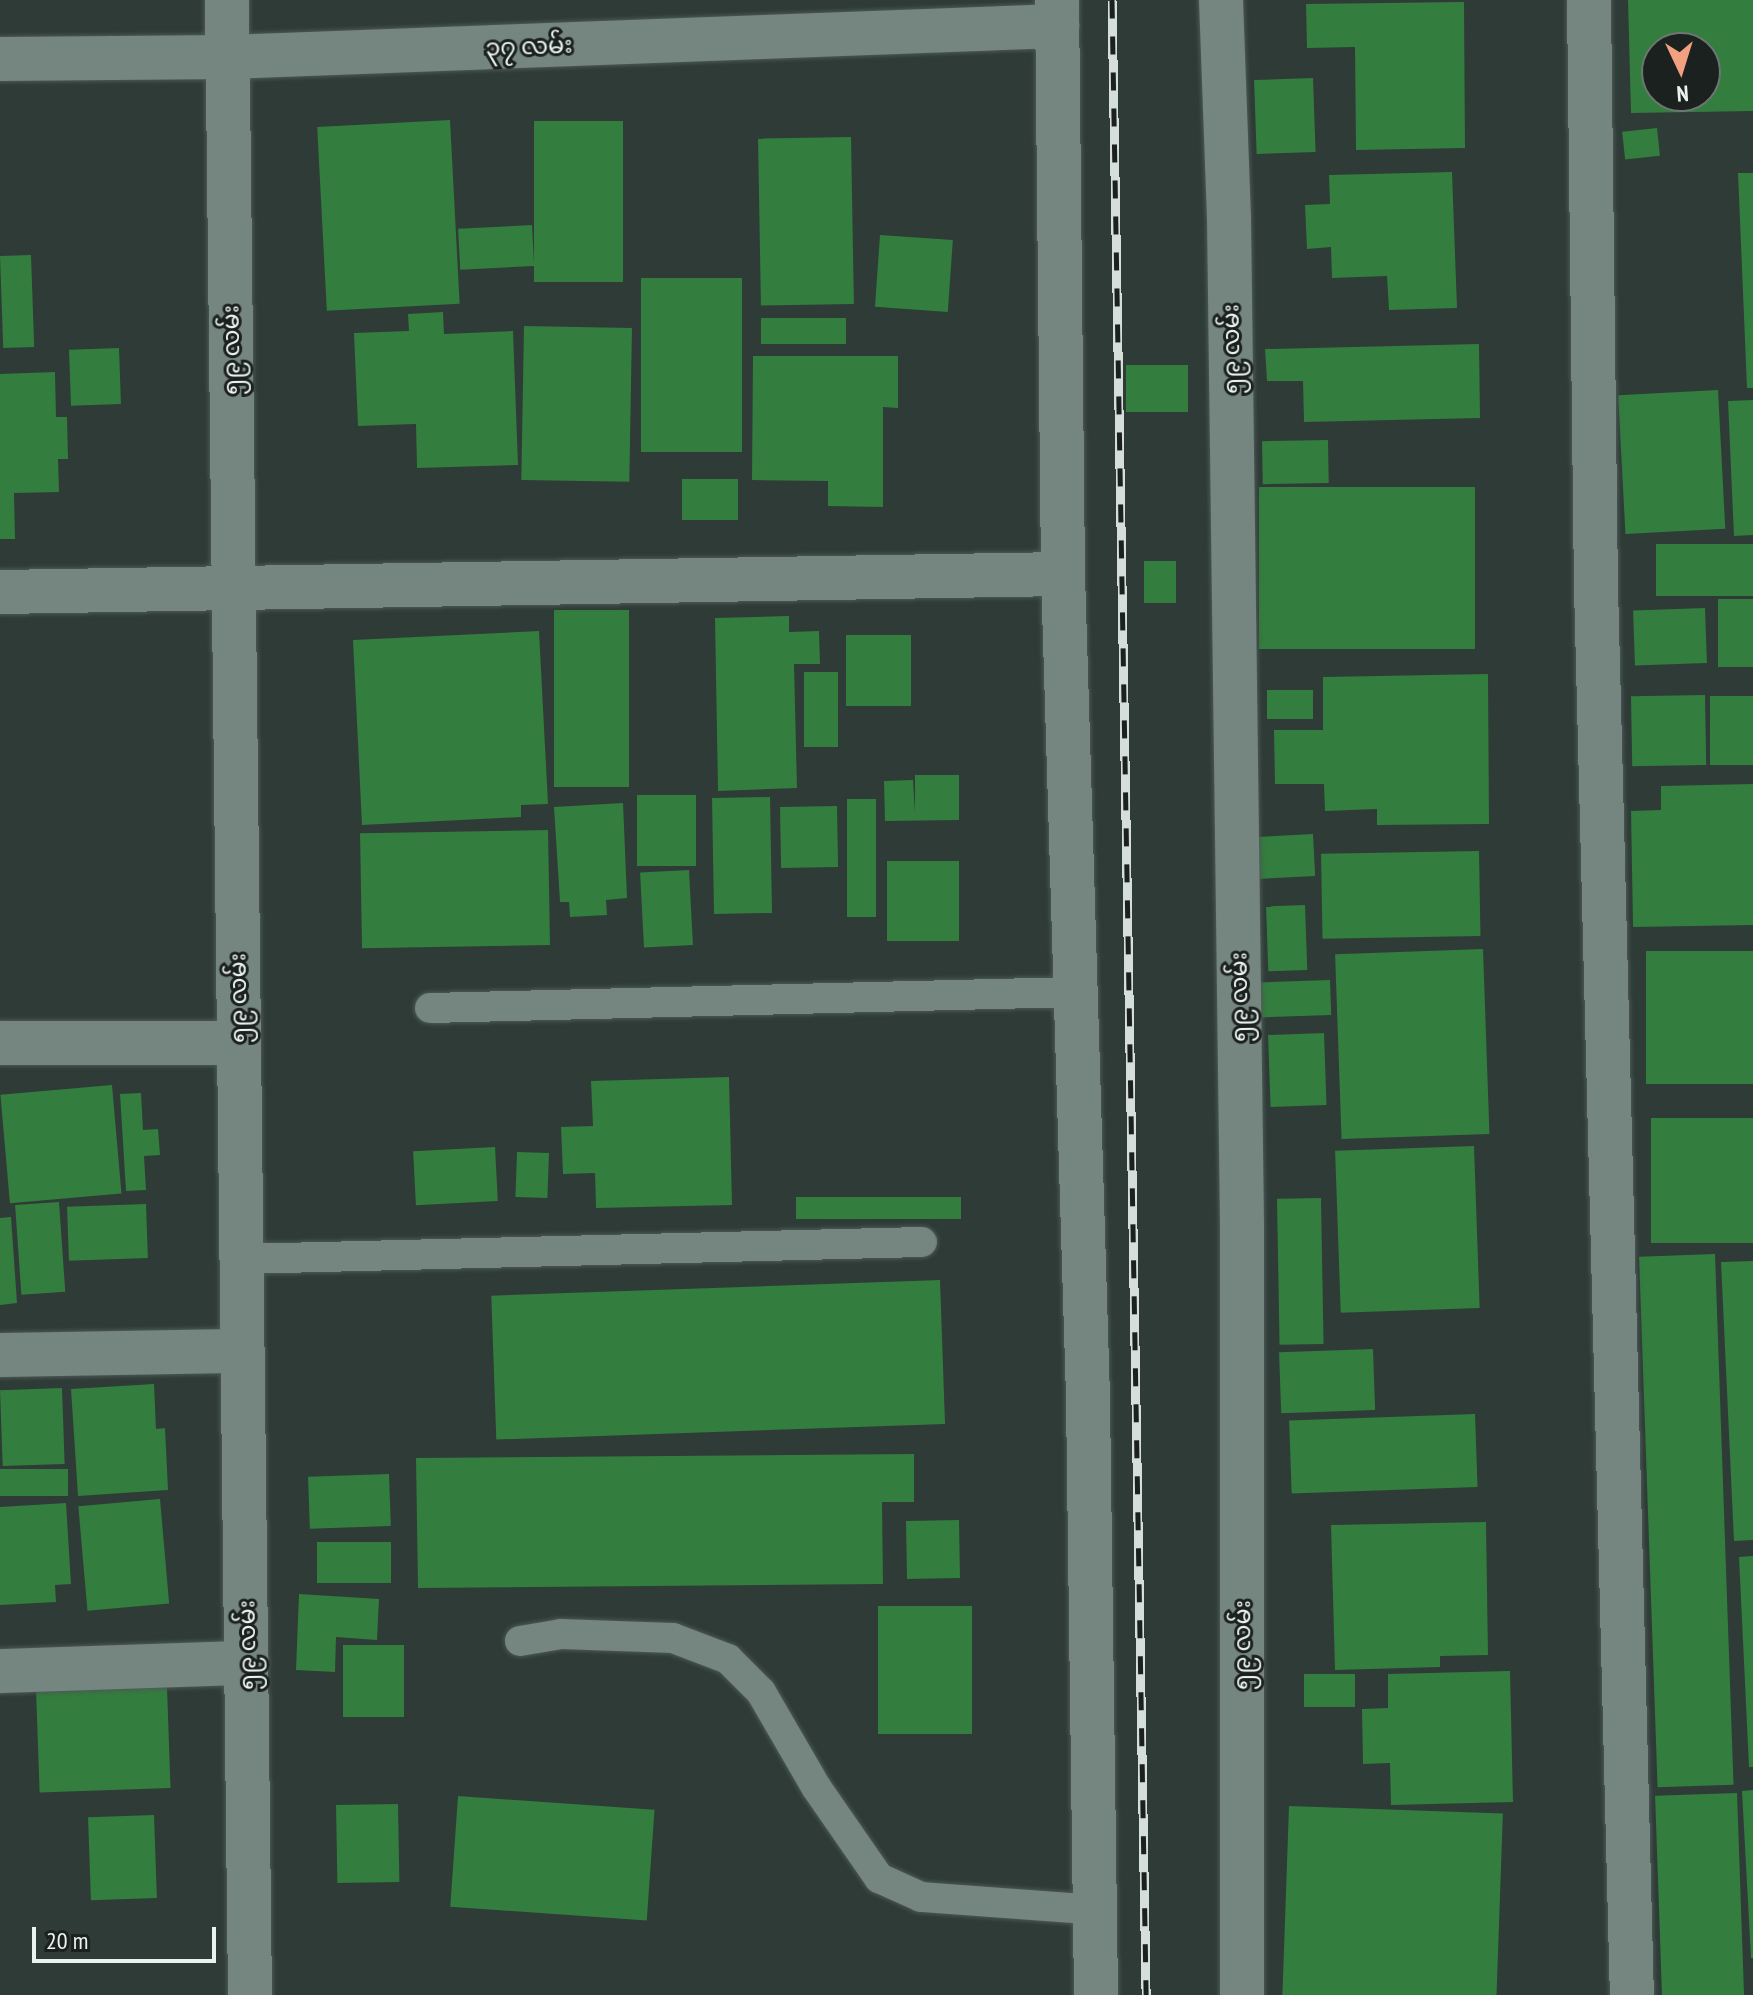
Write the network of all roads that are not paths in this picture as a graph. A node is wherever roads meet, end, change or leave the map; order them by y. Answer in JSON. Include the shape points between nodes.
{"nodes":[{"id":1,"x":227,"y":0,"type":"edge"},
{"id":2,"x":1221,"y":0,"type":"edge"},
{"id":3,"x":1589,"y":0,"type":"edge"},
{"id":4,"x":1057,"y":13,"type":"edge"},
{"id":5,"x":228,"y":57,"type":"junction"},
{"id":6,"x":0,"y":59,"type":"edge"},
{"id":7,"x":1063,"y":574,"type":"junction"},
{"id":8,"x":233,"y":588,"type":"junction"},
{"id":9,"x":0,"y":592,"type":"edge"},
{"id":10,"x":1076,"y":992,"type":"junction"},
{"id":11,"x":430,"y":1008,"type":"dead end"},
{"id":12,"x":0,"y":1043,"type":"edge"},
{"id":13,"x":238,"y":1043,"type":"junction"},
{"id":14,"x":922,"y":1242,"type":"dead end"},
{"id":15,"x":241,"y":1259,"type":"junction"},
{"id":16,"x":241,"y":1351,"type":"junction"},
{"id":17,"x":0,"y":1355,"type":"edge"},
{"id":18,"x":520,"y":1641,"type":"dead end"},
{"id":19,"x":247,"y":1663,"type":"junction"},
{"id":20,"x":0,"y":1671,"type":"edge"},
{"id":21,"x":1096,"y":1910,"type":"junction"},
{"id":22,"x":250,"y":1995,"type":"edge"},
{"id":23,"x":1096,"y":1995,"type":"edge"},
{"id":24,"x":1242,"y":1995,"type":"edge"},
{"id":25,"x":1632,"y":1995,"type":"edge"}],
"edges":[{"from":1,"to":5,"type":"street","name":"၅၉ လမ်း"},
{"from":2,"to":24,"type":"street","name":"၅၉ လမ်း","via":[[1229,218],[1242,1226]]},
{"from":3,"to":25,"type":"street","via":[[1596,587]]},
{"from":4,"to":5,"type":"street","name":"၃၇ လမ်း"},
{"from":4,"to":7,"type":"street"},
{"from":5,"to":6,"type":"street","name":"၃၇ လမ်း"},
{"from":5,"to":8,"type":"street","name":"၅၉ လမ်း"},
{"from":7,"to":8,"type":"street"},
{"from":7,"to":10,"type":"street"},
{"from":8,"to":9,"type":"street"},
{"from":8,"to":13,"type":"street","name":"၅၉ လမ်း"},
{"from":10,"to":11,"type":"lane"},
{"from":10,"to":21,"type":"street"},
{"from":12,"to":13,"type":"street"},
{"from":13,"to":15,"type":"street","name":"၅၉ လမ်း"},
{"from":14,"to":15,"type":"lane"},
{"from":15,"to":16,"type":"street","name":"၅၉ လမ်း"},
{"from":16,"to":17,"type":"street"},
{"from":16,"to":19,"type":"street","name":"၅၉ လမ်း"},
{"from":18,"to":21,"type":"lane","via":[[561,1634],[673,1638],[728,1659],[761,1692],[816,1787],[879,1878],[921,1897]]},
{"from":19,"to":20,"type":"street"},
{"from":19,"to":22,"type":"street","name":"၅၉ လမ်း"},
{"from":21,"to":23,"type":"street"}]}
